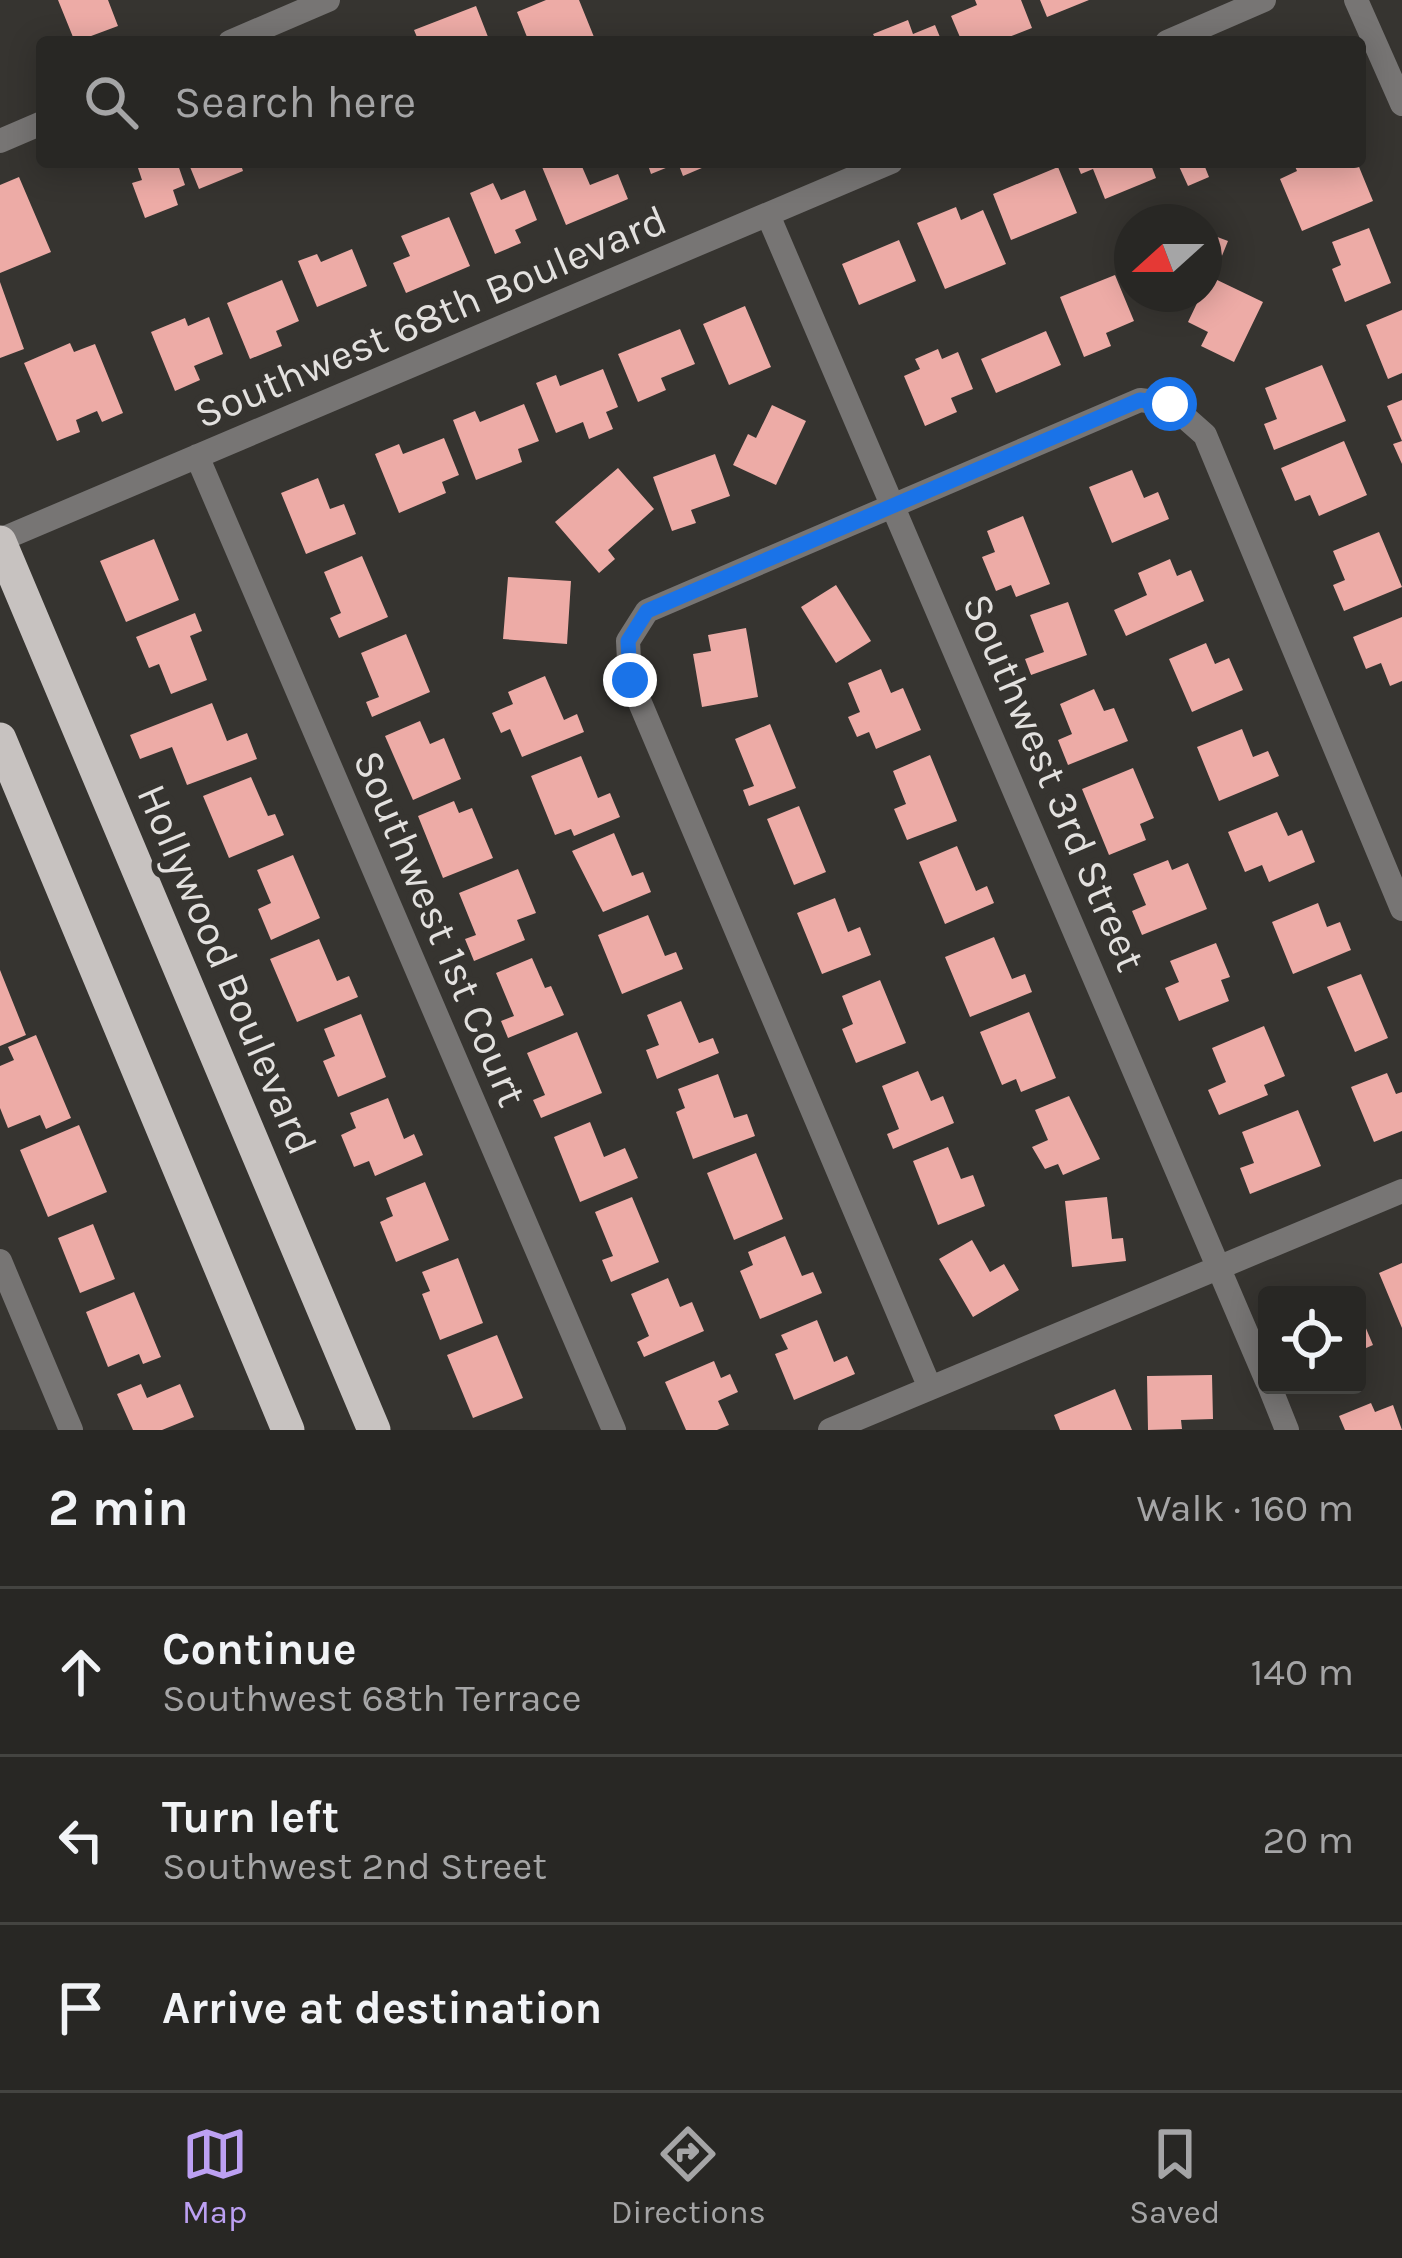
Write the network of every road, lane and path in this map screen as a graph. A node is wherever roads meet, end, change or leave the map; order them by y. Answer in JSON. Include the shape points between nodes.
{"nodes":[{"id":1,"x":328,"y":0,"type":"edge"},
{"id":2,"x":1264,"y":0,"type":"edge"},
{"id":3,"x":1356,"y":0,"type":"edge"},
{"id":4,"x":244,"y":36,"type":"edge"},
{"id":5,"x":1181,"y":36,"type":"edge"},
{"id":6,"x":1402,"y":104,"type":"edge"},
{"id":7,"x":36,"y":126,"type":"edge"},
{"id":8,"x":0,"y":141,"type":"edge"},
{"id":9,"x":877,"y":168,"type":"edge"},
{"id":10,"x":768,"y":215,"type":"junction"},
{"id":11,"x":197,"y":457,"type":"junction"},
{"id":12,"x":895,"y":506,"type":"junction"},
{"id":13,"x":0,"y":541,"type":"edge"},
{"id":14,"x":0,"y":739,"type":"edge"},
{"id":15,"x":1402,"y":909,"type":"edge"},
{"id":16,"x":1402,"y":1191,"type":"edge"},
{"id":17,"x":0,"y":1261,"type":"edge"},
{"id":18,"x":1221,"y":1269,"type":"junction"},
{"id":19,"x":1258,"y":1359,"type":"edge"},
{"id":20,"x":930,"y":1388,"type":"junction"},
{"id":21,"x":1272,"y":1394,"type":"edge"},
{"id":22,"x":71,"y":1430,"type":"edge"},
{"id":23,"x":288,"y":1430,"type":"edge"},
{"id":24,"x":374,"y":1430,"type":"edge"},
{"id":25,"x":614,"y":1430,"type":"edge"},
{"id":26,"x":830,"y":1430,"type":"edge"},
{"id":27,"x":1287,"y":1430,"type":"edge"}],
"edges":[{"from":1,"to":4,"type":"street"},
{"from":2,"to":5,"type":"street"},
{"from":3,"to":6,"type":"street"},
{"from":7,"to":8,"type":"street"},
{"from":9,"to":10,"type":"street","name":"Southwest 68th Boulevard"},
{"from":10,"to":11,"type":"street","name":"Southwest 68th Boulevard"},
{"from":10,"to":12,"type":"street","name":"Southwest 3rd Street"},
{"from":11,"to":13,"type":"street","name":"Southwest 68th Boulevard"},
{"from":11,"to":25,"type":"street","name":"Southwest 1st Court"},
{"from":12,"to":15,"type":"street","via":[[1140,400],[1170,404],[1205,436]]},
{"from":12,"to":18,"type":"street","name":"Southwest 3rd Street"},
{"from":12,"to":20,"type":"street","via":[[647,611],[628,641],[630,680]]},
{"from":13,"to":24,"type":"highway","name":"Hollywood Boulevard"},
{"from":14,"to":23,"type":"highway"},
{"from":16,"to":18,"type":"street"},
{"from":17,"to":22,"type":"street"},
{"from":18,"to":19,"type":"street","name":"Southwest 3rd Street"},
{"from":18,"to":20,"type":"street"},
{"from":20,"to":26,"type":"street"},
{"from":21,"to":27,"type":"street","name":"Southwest 3rd Street"}]}
